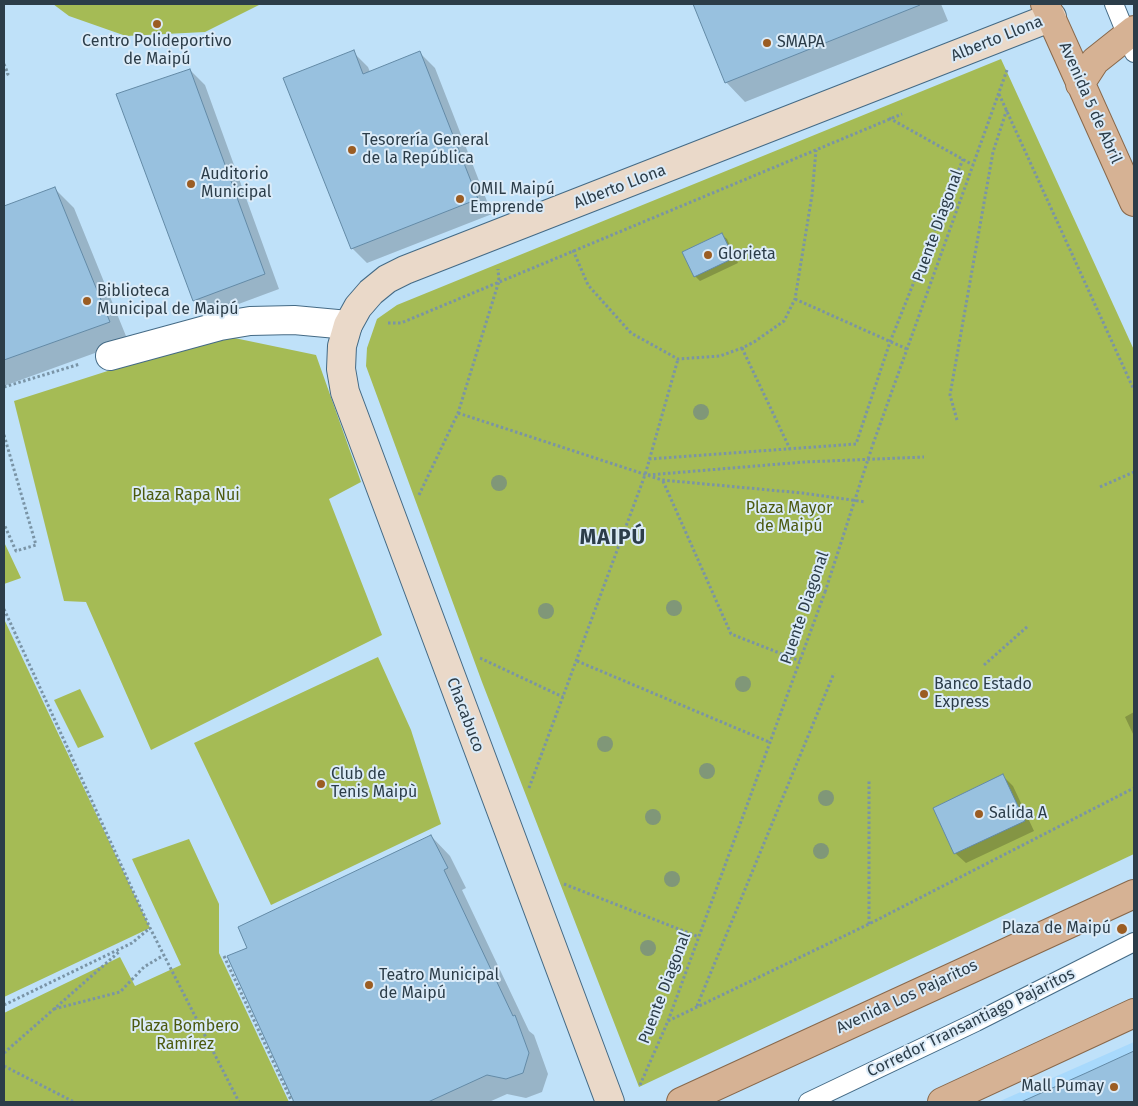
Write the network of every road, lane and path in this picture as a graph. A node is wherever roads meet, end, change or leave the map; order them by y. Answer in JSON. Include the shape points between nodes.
{"nodes":[{"id":1,"x":1114,"y":4,"type":"edge"},
{"id":2,"x":1048,"y":10,"type":"edge"},
{"id":3,"x":1132,"y":39,"type":"edge"},
{"id":4,"x":1013,"y":63,"type":"dead end"},
{"id":5,"x":4,"y":64,"type":"edge"},
{"id":6,"x":1007,"y":71,"type":"junction"},
{"id":7,"x":998,"y":74,"type":"dead end"},
{"id":8,"x":4,"y":76,"type":"edge"},
{"id":9,"x":1080,"y":84,"type":"junction"},
{"id":10,"x":999,"y":94,"type":"junction"},
{"id":11,"x":1006,"y":109,"type":"junction"},
{"id":12,"x":907,"y":112,"type":"dead end"},
{"id":13,"x":882,"y":117,"type":"dead end"},
{"id":14,"x":890,"y":119,"type":"junction"},
{"id":15,"x":816,"y":150,"type":"junction"},
{"id":16,"x":963,"y":159,"type":"junction"},
{"id":17,"x":974,"y":165,"type":"junction"},
{"id":18,"x":1134,"y":202,"type":"edge"},
{"id":19,"x":496,"y":235,"type":"junction"},
{"id":20,"x":573,"y":250,"type":"junction"},
{"id":21,"x":499,"y":281,"type":"junction"},
{"id":22,"x":795,"y":299,"type":"junction"},
{"id":23,"x":348,"y":325,"type":"junction"},
{"id":24,"x":890,"y":342,"type":"junction"},
{"id":25,"x":742,"y":348,"type":"junction"},
{"id":26,"x":907,"y":350,"type":"junction"},
{"id":27,"x":110,"y":356,"type":"joint"},
{"id":28,"x":678,"y":359,"type":"junction"},
{"id":29,"x":4,"y":386,"type":"edge"},
{"id":30,"x":1134,"y":390,"type":"edge"},
{"id":31,"x":458,"y":413,"type":"junction"},
{"id":32,"x":957,"y":420,"type":"dead end"},
{"id":33,"x":4,"y":435,"type":"edge"},
{"id":34,"x":790,"y":449,"type":"junction"},
{"id":35,"x":924,"y":457,"type":"dead end"},
{"id":36,"x":649,"y":460,"type":"junction"},
{"id":37,"x":1134,"y":472,"type":"edge"},
{"id":38,"x":645,"y":475,"type":"junction"},
{"id":39,"x":662,"y":480,"type":"junction"},
{"id":40,"x":1100,"y":487,"type":"dead end"},
{"id":41,"x":866,"y":502,"type":"dead end"},
{"id":42,"x":4,"y":524,"type":"edge"},
{"id":43,"x":398,"y":538,"type":"junction"},
{"id":44,"x":4,"y":609,"type":"edge"},
{"id":45,"x":1028,"y":626,"type":"dead end"},
{"id":46,"x":436,"y":638,"type":"junction"},
{"id":47,"x":577,"y":661,"type":"junction"},
{"id":48,"x":800,"y":661,"type":"junction"},
{"id":49,"x":984,"y":665,"type":"dead end"},
{"id":50,"x":834,"y":673,"type":"dead end"},
{"id":51,"x":563,"y":697,"type":"junction"},
{"id":52,"x":769,"y":742,"type":"junction"},
{"id":53,"x":869,"y":780,"type":"dead end"},
{"id":54,"x":1134,"y":788,"type":"edge"},
{"id":55,"x":510,"y":837,"type":"junction"},
{"id":56,"x":521,"y":866,"type":"junction"},
{"id":57,"x":1134,"y":894,"type":"edge"},
{"id":58,"x":869,"y":924,"type":"junction"},
{"id":59,"x":150,"y":928,"type":"junction"},
{"id":60,"x":698,"y":937,"type":"junction"},
{"id":61,"x":1134,"y":942,"type":"edge"},
{"id":62,"x":124,"y":947,"type":"junction"},
{"id":63,"x":164,"y":955,"type":"junction"},
{"id":64,"x":224,"y":956,"type":"dead end"},
{"id":65,"x":4,"y":1005,"type":"edge"},
{"id":66,"x":696,"y":1006,"type":"junction"},
{"id":67,"x":53,"y":1009,"type":"junction"},
{"id":68,"x":1134,"y":1013,"type":"edge"},
{"id":69,"x":668,"y":1021,"type":"junction"},
{"id":70,"x":4,"y":1053,"type":"edge"},
{"id":71,"x":4,"y":1066,"type":"edge"},
{"id":72,"x":639,"y":1087,"type":"dead end"},
{"id":73,"x":74,"y":1102,"type":"edge"},
{"id":74,"x":239,"y":1102,"type":"edge"},
{"id":75,"x":292,"y":1102,"type":"edge"},
{"id":76,"x":610,"y":1102,"type":"edge"},
{"id":77,"x":681,"y":1102,"type":"edge"},
{"id":78,"x":808,"y":1102,"type":"edge"},
{"id":79,"x":942,"y":1102,"type":"edge"}],
"edges":[{"from":1,"to":3,"type":"lane"},
{"from":2,"to":9,"type":"main road","name":"Avenida 5 de Abril"},
{"from":2,"to":19,"type":"main road","name":"Alberto Llona"},
{"from":3,"to":9,"type":"main road","via":[[1095,61]]},
{"from":4,"to":6,"type":"path","name":"Puente Diagonal"},
{"from":5,"to":8,"type":"path","via":[[8,74]]},
{"from":6,"to":7,"type":"path"},
{"from":6,"to":10,"type":"path","name":"Puente Diagonal"},
{"from":9,"to":18,"type":"main road","name":"Avenida 5 de Abril"},
{"from":10,"to":11,"type":"path"},
{"from":10,"to":17,"type":"path","name":"Puente Diagonal"},
{"from":11,"to":30,"type":"path"},
{"from":11,"to":32,"type":"path","via":[[993,152],[950,395]]},
{"from":12,"to":14,"type":"path"},
{"from":13,"to":14,"type":"path"},
{"from":14,"to":15,"type":"path"},
{"from":14,"to":16,"type":"path"},
{"from":15,"to":20,"type":"path"},
{"from":15,"to":22,"type":"path"},
{"from":16,"to":17,"type":"path"},
{"from":16,"to":24,"type":"path"},
{"from":17,"to":26,"type":"path","name":"Puente Diagonal"},
{"from":19,"to":21,"type":"path"},
{"from":19,"to":23,"type":"main road","name":"Alberto Llona","via":[[387,279],[358,306]]},
{"from":20,"to":21,"type":"path"},
{"from":20,"to":28,"type":"path","via":[[588,286],[631,333]]},
{"from":21,"to":23,"type":"path","via":[[401,322]]},
{"from":21,"to":31,"type":"path"},
{"from":22,"to":24,"type":"path"},
{"from":22,"to":25,"type":"path","via":[[784,321]]},
{"from":23,"to":27,"type":"street","via":[[294,320],[250,321]]},
{"from":23,"to":43,"type":"main road","name":"Chacabuco","via":[[342,346],[345,392]]},
{"from":24,"to":26,"type":"path"},
{"from":24,"to":34,"type":"path","via":[[856,444]]},
{"from":25,"to":28,"type":"path","via":[[720,356]]},
{"from":25,"to":34,"type":"path"},
{"from":26,"to":48,"type":"path","name":"Puente Diagonal","bridge":true},
{"from":27,"to":29,"type":"path"},
{"from":28,"to":36,"type":"path"},
{"from":31,"to":38,"type":"path"},
{"from":31,"to":43,"type":"path"},
{"from":33,"to":42,"type":"path","via":[[36,545],[16,550]]},
{"from":34,"to":36,"type":"path"},
{"from":35,"to":38,"type":"path","via":[[804,462]]},
{"from":36,"to":38,"type":"path"},
{"from":37,"to":40,"type":"path"},
{"from":38,"to":39,"type":"path"},
{"from":38,"to":47,"type":"path"},
{"from":39,"to":41,"type":"path","via":[[802,492]]},
{"from":39,"to":48,"type":"path","via":[[731,634]]},
{"from":43,"to":46,"type":"main road","name":"Chacabuco"},
{"from":44,"to":59,"type":"path"},
{"from":45,"to":49,"type":"path"},
{"from":46,"to":51,"type":"path"},
{"from":46,"to":55,"type":"main road","name":"Chacabuco"},
{"from":47,"to":51,"type":"path"},
{"from":47,"to":52,"type":"path"},
{"from":48,"to":52,"type":"path","name":"Puente Diagonal"},
{"from":50,"to":66,"type":"path"},
{"from":51,"to":55,"type":"path"},
{"from":52,"to":60,"type":"path","name":"Puente Diagonal"},
{"from":53,"to":58,"type":"path"},
{"from":54,"to":58,"type":"path"},
{"from":55,"to":56,"type":"main road","name":"Chacabuco"},
{"from":56,"to":60,"type":"path"},
{"from":56,"to":76,"type":"main road","name":"Chacabuco"},
{"from":57,"to":77,"type":"main road","name":"Avenida Los Pajaritos"},
{"from":58,"to":66,"type":"path"},
{"from":59,"to":62,"type":"path"},
{"from":59,"to":63,"type":"path"},
{"from":60,"to":69,"type":"path","name":"Puente Diagonal"},
{"from":61,"to":78,"type":"lane","name":"Corredor Transantiago Pajaritos"},
{"from":62,"to":65,"type":"path"},
{"from":62,"to":67,"type":"path"},
{"from":63,"to":67,"type":"path","via":[[144,967],[120,992]]},
{"from":63,"to":74,"type":"path"},
{"from":64,"to":75,"type":"path"},
{"from":66,"to":69,"type":"path"},
{"from":67,"to":70,"type":"path"},
{"from":68,"to":79,"type":"main road"},
{"from":69,"to":72,"type":"path","name":"Puente Diagonal"},
{"from":71,"to":73,"type":"path"}]}
